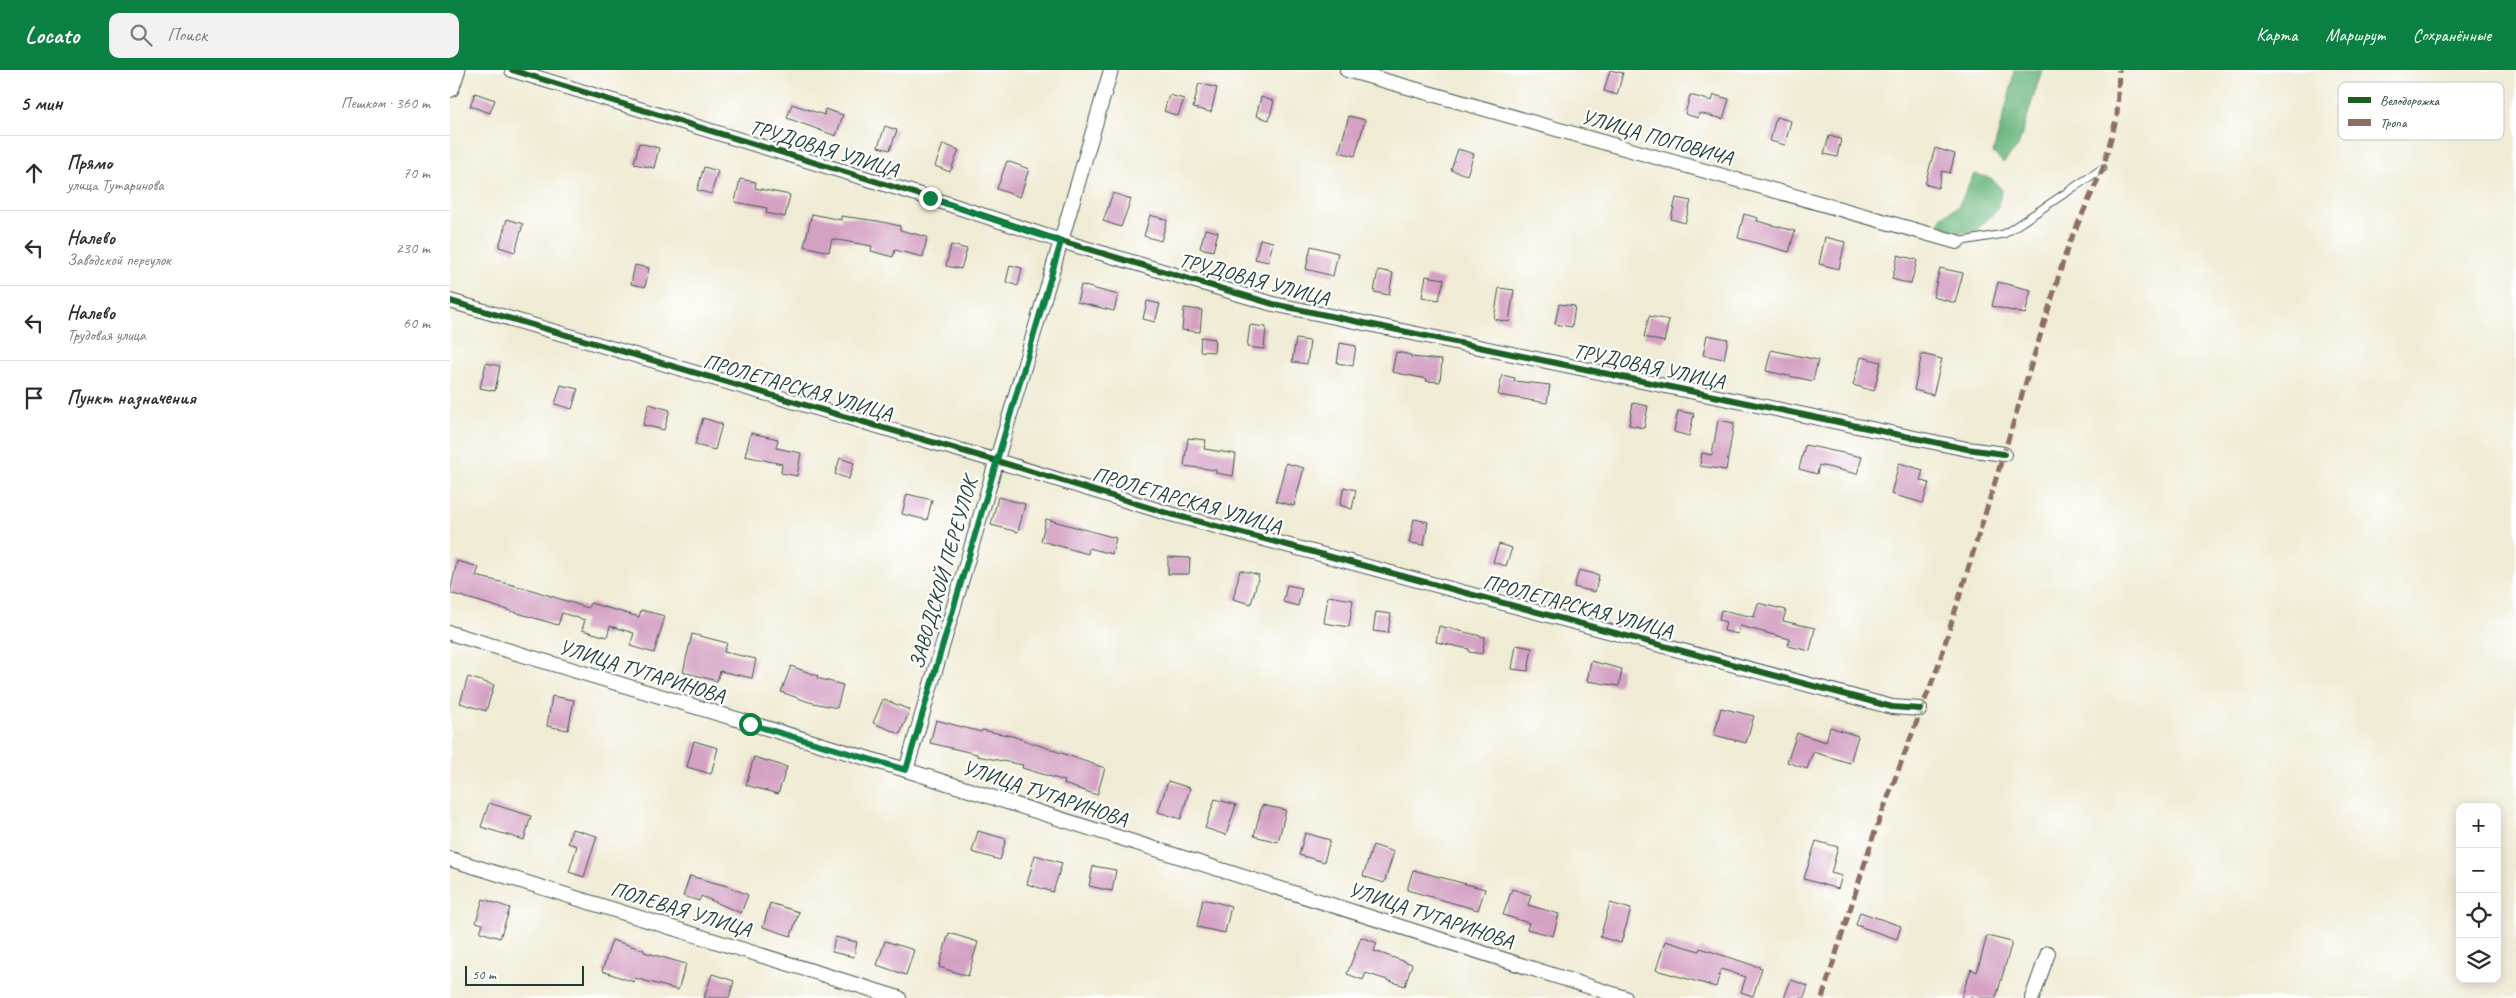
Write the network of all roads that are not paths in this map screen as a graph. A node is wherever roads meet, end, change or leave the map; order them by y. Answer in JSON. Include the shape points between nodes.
{"nodes":[{"id":1,"x":456,"y":70,"type":"edge"},
{"id":2,"x":512,"y":70,"type":"edge"},
{"id":3,"x":1111,"y":70,"type":"edge"},
{"id":4,"x":1347,"y":70,"type":"edge"},
{"id":5,"x":450,"y":88,"type":"edge"},
{"id":6,"x":2103,"y":168,"type":"dead end"},
{"id":7,"x":1061,"y":242,"type":"junction"},
{"id":8,"x":1957,"y":242,"type":"joint"},
{"id":9,"x":450,"y":301,"type":"edge"},
{"id":10,"x":2004,"y":454,"type":"dead end"},
{"id":11,"x":997,"y":461,"type":"junction"},
{"id":12,"x":450,"y":633,"type":"edge"},
{"id":13,"x":1920,"y":709,"type":"dead end"},
{"id":14,"x":906,"y":770,"type":"junction"},
{"id":15,"x":450,"y":859,"type":"edge"},
{"id":16,"x":2048,"y":953,"type":"dead end"},
{"id":17,"x":900,"y":998,"type":"edge"},
{"id":18,"x":1625,"y":998,"type":"edge"},
{"id":19,"x":2032,"y":998,"type":"edge"}],
"edges":[{"from":1,"to":5,"type":"street"},
{"from":2,"to":7,"type":"street","name":"ТРУДОВАЯ УЛИЦА","via":[[930,198]]},
{"from":3,"to":7,"type":"street","name":"ЗАВОДСКОЙ ПЕРЕУЛОК"},
{"from":4,"to":8,"type":"street","name":"УЛИЦА ПОПОВИЧА"},
{"from":6,"to":8,"type":"lane","via":[[2004,234]]},
{"from":7,"to":10,"type":"street","name":"ТРУДОВАЯ УЛИЦА","via":[[1273,304],[1957,447]]},
{"from":7,"to":11,"type":"street","name":"ЗАВОДСКОЙ ПЕРЕУЛОК"},
{"from":9,"to":11,"type":"street","name":"ПРОЛЕТАРСКАЯ УЛИЦА"},
{"from":11,"to":13,"type":"street","name":"ПРОЛЕТАРСКАЯ УЛИЦА","via":[[1167,513],[1882,705]]},
{"from":11,"to":14,"type":"street","name":"ЗАВОДСКОЙ ПЕРЕУЛОК"},
{"from":12,"to":14,"type":"street","name":"УЛИЦА ТУТАРИНОВА"},
{"from":14,"to":18,"type":"street","name":"УЛИЦА ТУТАРИНОВА"},
{"from":15,"to":17,"type":"street","name":"ПОЛЕВАЯ УЛИЦА"},
{"from":16,"to":19,"type":"street"}]}
